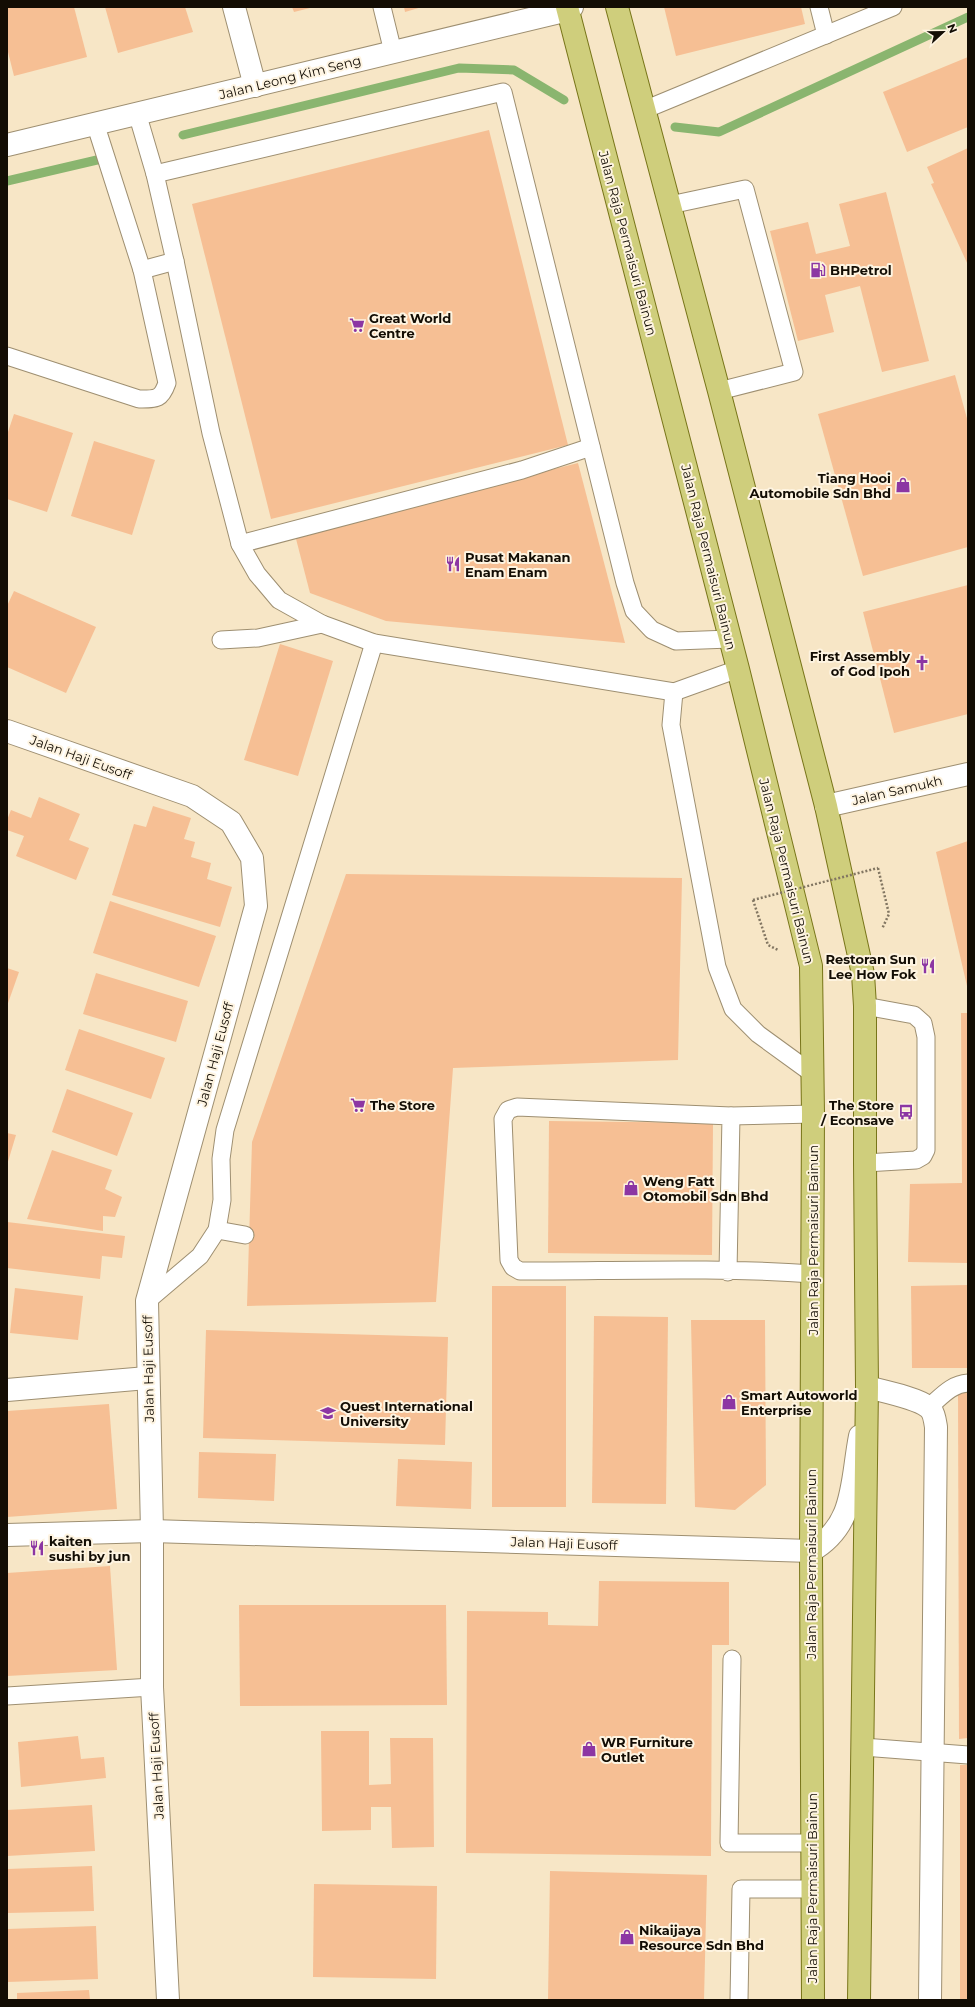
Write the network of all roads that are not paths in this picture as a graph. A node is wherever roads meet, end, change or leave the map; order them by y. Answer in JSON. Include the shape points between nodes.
{"nodes":[{"id":1,"x":234,"y":7,"type":"edge"},
{"id":2,"x":382,"y":7,"type":"edge"},
{"id":3,"x":617,"y":7,"type":"edge"},
{"id":4,"x":819,"y":7,"type":"edge"},
{"id":5,"x":893,"y":7,"type":"edge"},
{"id":6,"x":569,"y":8,"type":"edge"},
{"id":7,"x":826,"y":35,"type":"junction"},
{"id":8,"x":393,"y":52,"type":"junction"},
{"id":9,"x":255,"y":86,"type":"junction"},
{"id":10,"x":644,"y":110,"type":"junction"},
{"id":11,"x":137,"y":113,"type":"junction"},
{"id":12,"x":95,"y":123,"type":"junction"},
{"id":13,"x":7,"y":145,"type":"edge"},
{"id":14,"x":155,"y":174,"type":"junction"},
{"id":15,"x":670,"y":204,"type":"junction"},
{"id":16,"x":175,"y":261,"type":"junction"},
{"id":17,"x":142,"y":270,"type":"junction"},
{"id":18,"x":7,"y":356,"type":"edge"},
{"id":19,"x":719,"y":391,"type":"junction"},
{"id":20,"x":591,"y":447,"type":"junction"},
{"id":21,"x":240,"y":544,"type":"junction"},
{"id":22,"x":322,"y":624,"type":"junction"},
{"id":23,"x":730,"y":639,"type":"junction"},
{"id":24,"x":221,"y":640,"type":"dead end"},
{"id":25,"x":374,"y":644,"type":"junction"},
{"id":26,"x":738,"y":669,"type":"junction"},
{"id":27,"x":674,"y":692,"type":"junction"},
{"id":28,"x":7,"y":731,"type":"edge"},
{"id":29,"x":968,"y":774,"type":"edge"},
{"id":30,"x":826,"y":806,"type":"junction"},
{"id":31,"x":865,"y":1006,"type":"junction"},
{"id":32,"x":813,"y":1074,"type":"junction"},
{"id":33,"x":813,"y":1114,"type":"junction"},
{"id":34,"x":731,"y":1116,"type":"junction"},
{"id":35,"x":865,"y":1163,"type":"junction"},
{"id":36,"x":217,"y":1230,"type":"junction"},
{"id":37,"x":245,"y":1235,"type":"dead end"},
{"id":38,"x":728,"y":1272,"type":"junction"},
{"id":39,"x":813,"y":1274,"type":"junction"},
{"id":40,"x":147,"y":1301,"type":"junction"},
{"id":41,"x":147,"y":1378,"type":"junction"},
{"id":42,"x":968,"y":1383,"type":"edge"},
{"id":43,"x":7,"y":1390,"type":"edge"},
{"id":44,"x":867,"y":1395,"type":"junction"},
{"id":45,"x":929,"y":1407,"type":"junction"},
{"id":46,"x":152,"y":1531,"type":"junction"},
{"id":47,"x":7,"y":1535,"type":"edge"},
{"id":48,"x":811,"y":1551,"type":"junction"},
{"id":49,"x":732,"y":1659,"type":"dead end"},
{"id":50,"x":152,"y":1687,"type":"junction"},
{"id":51,"x":7,"y":1696,"type":"edge"},
{"id":52,"x":863,"y":1747,"type":"junction"},
{"id":53,"x":933,"y":1754,"type":"junction"},
{"id":54,"x":968,"y":1756,"type":"edge"},
{"id":55,"x":812,"y":1842,"type":"junction"},
{"id":56,"x":812,"y":1889,"type":"junction"},
{"id":57,"x":168,"y":2000,"type":"edge"},
{"id":58,"x":739,"y":2000,"type":"edge"},
{"id":59,"x":813,"y":2000,"type":"edge"},
{"id":60,"x":859,"y":2000,"type":"edge"},
{"id":61,"x":930,"y":2000,"type":"edge"}],
"edges":[{"from":1,"to":9,"type":"street"},
{"from":2,"to":8,"type":"lane"},
{"from":3,"to":10,"type":"main road"},
{"from":4,"to":7,"type":"lane"},
{"from":5,"to":7,"type":"lane"},
{"from":6,"to":8,"type":"street","name":"Jalan Leong Kim Seng"},
{"from":6,"to":23,"type":"main road","name":"Jalan Raja Permaisuri Bainun"},
{"from":7,"to":10,"type":"lane"},
{"from":8,"to":9,"type":"street","name":"Jalan Leong Kim Seng"},
{"from":9,"to":11,"type":"street","name":"Jalan Leong Kim Seng"},
{"from":10,"to":15,"type":"main road"},
{"from":11,"to":12,"type":"street","name":"Jalan Leong Kim Seng"},
{"from":11,"to":14,"type":"lane"},
{"from":12,"to":13,"type":"street","name":"Jalan Leong Kim Seng"},
{"from":12,"to":17,"type":"lane"},
{"from":14,"to":16,"type":"lane"},
{"from":14,"to":20,"type":"lane","via":[[503,92]]},
{"from":15,"to":19,"type":"main road"},
{"from":15,"to":19,"type":"lane","via":[[744,189],[792,364],[794,372]]},
{"from":16,"to":17,"type":"lane"},
{"from":16,"to":21,"type":"lane","via":[[211,433]]},
{"from":17,"to":18,"type":"lane","via":[[167,383],[163,393],[155,399],[139,399]]},
{"from":19,"to":30,"type":"main road"},
{"from":20,"to":21,"type":"lane","via":[[522,470]]},
{"from":20,"to":23,"type":"lane","via":[[624,583],[634,611],[652,630],[676,641]]},
{"from":21,"to":22,"type":"lane","via":[[257,574],[279,600]]},
{"from":22,"to":24,"type":"lane","via":[[258,638]]},
{"from":22,"to":25,"type":"lane"},
{"from":23,"to":26,"type":"main road","name":"Jalan Raja Permaisuri Bainun"},
{"from":25,"to":27,"type":"lane"},
{"from":25,"to":36,"type":"lane","via":[[225,1130],[221,1159],[222,1200]]},
{"from":26,"to":27,"type":"lane"},
{"from":26,"to":32,"type":"main road","name":"Jalan Raja Permaisuri Bainun","via":[[811,966]]},
{"from":27,"to":32,"type":"lane","via":[[671,724],[717,967],[733,1009],[758,1034]]},
{"from":28,"to":40,"type":"street","name":"Jalan Haji Eusoff","via":[[192,796],[231,822],[252,858],[256,906]]},
{"from":29,"to":30,"type":"street","name":"Jalan Samukh"},
{"from":30,"to":31,"type":"main road","via":[[863,974]]},
{"from":31,"to":35,"type":"main road"},
{"from":31,"to":35,"type":"lane","via":[[914,1015],[923,1024],[926,1038],[926,1143],[923,1156],[916,1160]]},
{"from":32,"to":33,"type":"main road","name":"Jalan Raja Permaisuri Bainun"},
{"from":33,"to":34,"type":"lane"},
{"from":33,"to":39,"type":"main road","name":"Jalan Raja Permaisuri Bainun"},
{"from":34,"to":38,"type":"lane"},
{"from":34,"to":38,"type":"lane","via":[[517,1107],[508,1110],[503,1119],[509,1260],[513,1267],[520,1271]]},
{"from":35,"to":44,"type":"main road"},
{"from":36,"to":37,"type":"lane"},
{"from":36,"to":40,"type":"lane","via":[[200,1256]]},
{"from":38,"to":39,"type":"lane"},
{"from":39,"to":48,"type":"main road","name":"Jalan Raja Permaisuri Bainun"},
{"from":40,"to":41,"type":"street","name":"Jalan Haji Eusoff"},
{"from":41,"to":43,"type":"street"},
{"from":41,"to":46,"type":"street","name":"Jalan Haji Eusoff"},
{"from":42,"to":45,"type":"lane","via":[[951,1388]]},
{"from":44,"to":45,"type":"street","via":[[921,1403]]},
{"from":44,"to":48,"type":"street","via":[[845,1517],[835,1532]]},
{"from":44,"to":52,"type":"main road"},
{"from":45,"to":53,"type":"street","via":[[936,1427]]},
{"from":46,"to":47,"type":"street"},
{"from":46,"to":48,"type":"street","name":"Jalan Haji Eusoff"},
{"from":46,"to":50,"type":"street","name":"Jalan Haji Eusoff"},
{"from":48,"to":55,"type":"main road","name":"Jalan Raja Permaisuri Bainun"},
{"from":49,"to":55,"type":"lane","via":[[728,1844]]},
{"from":50,"to":51,"type":"lane"},
{"from":50,"to":57,"type":"street","name":"Jalan Haji Eusoff"},
{"from":52,"to":53,"type":"lane"},
{"from":52,"to":60,"type":"main road"},
{"from":53,"to":54,"type":"lane"},
{"from":53,"to":61,"type":"street"},
{"from":55,"to":56,"type":"main road","name":"Jalan Raja Permaisuri Bainun"},
{"from":56,"to":58,"type":"lane","via":[[741,1889]]},
{"from":56,"to":59,"type":"main road","name":"Jalan Raja Permaisuri Bainun"}]}
